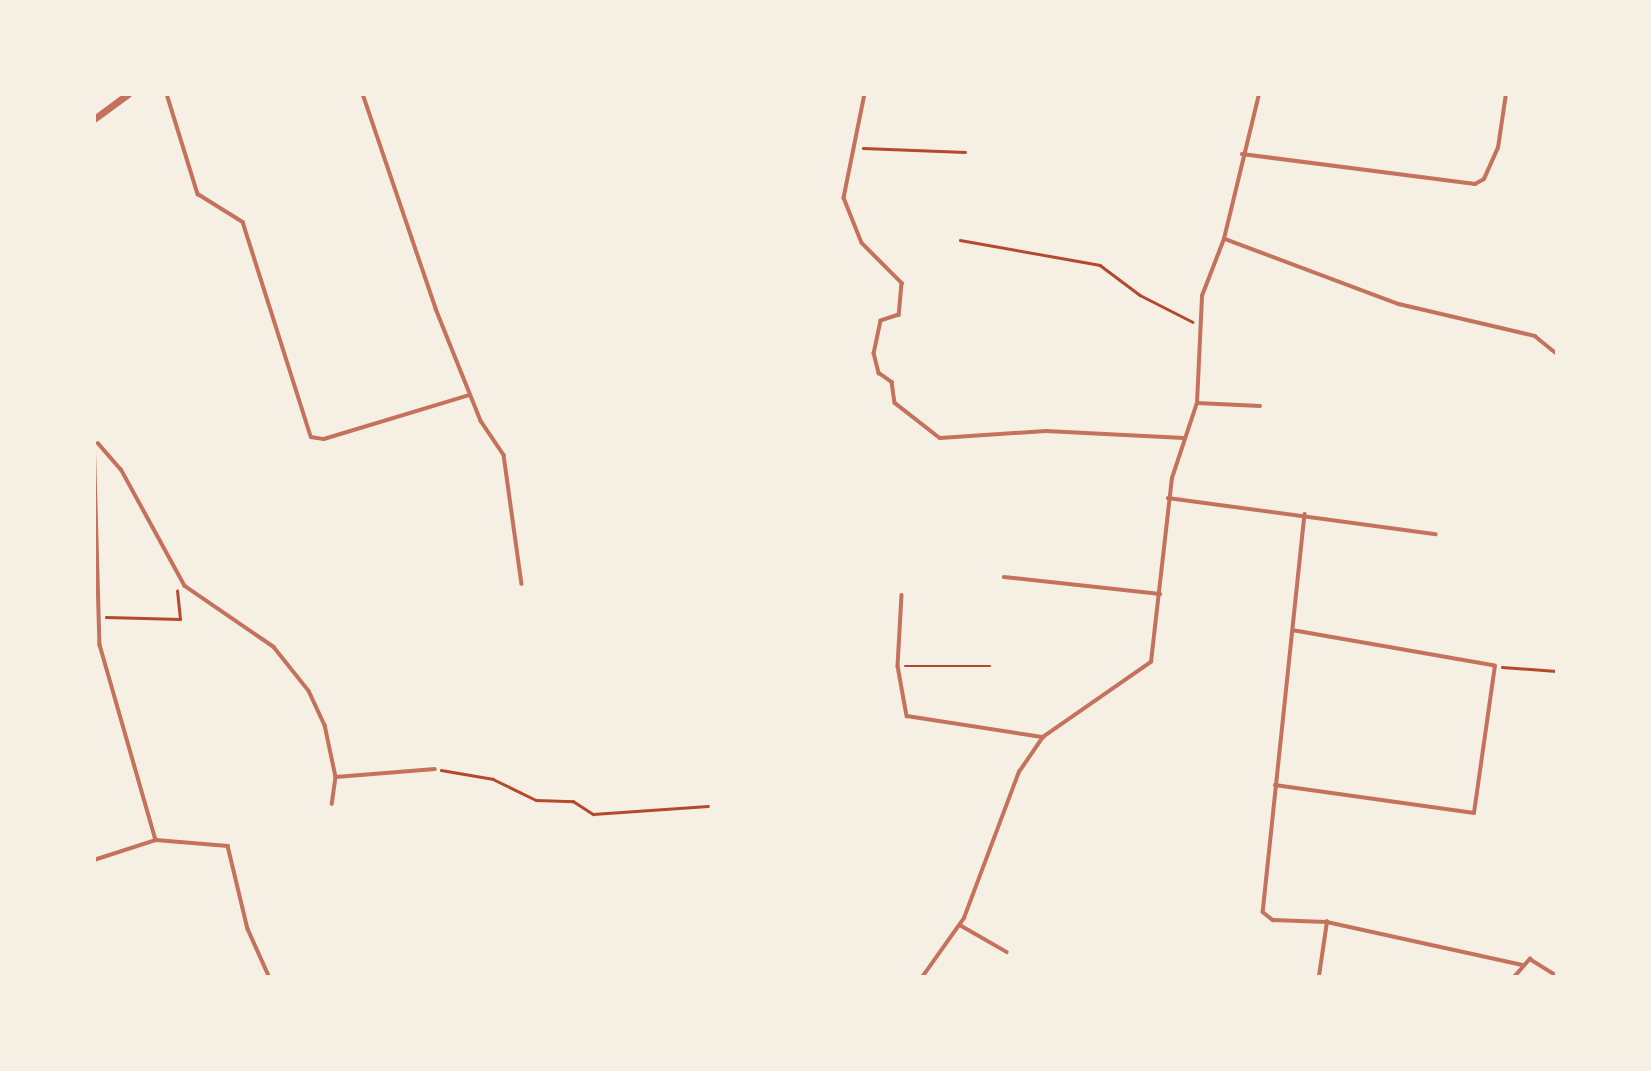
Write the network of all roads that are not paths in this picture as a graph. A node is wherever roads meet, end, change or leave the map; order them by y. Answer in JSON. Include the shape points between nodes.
{"nodes":[{"id":1,"x":128,"y":94,"type":"edge"},
{"id":2,"x":167,"y":94,"type":"edge"},
{"id":3,"x":363,"y":94,"type":"edge"},
{"id":4,"x":865,"y":94,"type":"edge"},
{"id":5,"x":1259,"y":94,"type":"edge"},
{"id":6,"x":1506,"y":94,"type":"edge"},
{"id":7,"x":94,"y":119,"type":"edge"},
{"id":8,"x":1242,"y":153,"type":"junction"},
{"id":9,"x":1224,"y":239,"type":"junction"},
{"id":10,"x":1556,"y":353,"type":"edge"},
{"id":11,"x":470,"y":395,"type":"junction"},
{"id":12,"x":1197,"y":403,"type":"junction"},
{"id":13,"x":1260,"y":406,"type":"dead end"},
{"id":14,"x":94,"y":433,"type":"edge"},
{"id":15,"x":1184,"y":438,"type":"junction"},
{"id":16,"x":98,"y":443,"type":"junction"},
{"id":17,"x":1168,"y":498,"type":"junction"},
{"id":18,"x":1305,"y":514,"type":"junction"},
{"id":19,"x":1436,"y":534,"type":"dead end"},
{"id":20,"x":1003,"y":577,"type":"dead end"},
{"id":21,"x":523,"y":584,"type":"dead end"},
{"id":22,"x":1160,"y":594,"type":"junction"},
{"id":23,"x":902,"y":595,"type":"dead end"},
{"id":24,"x":1294,"y":631,"type":"junction"},
{"id":25,"x":1043,"y":737,"type":"junction"},
{"id":26,"x":435,"y":769,"type":"road end"},
{"id":27,"x":336,"y":778,"type":"junction"},
{"id":28,"x":1275,"y":785,"type":"junction"},
{"id":29,"x":332,"y":804,"type":"dead end"},
{"id":30,"x":156,"y":840,"type":"junction"},
{"id":31,"x":94,"y":860,"type":"edge"},
{"id":32,"x":1327,"y":922,"type":"junction"},
{"id":33,"x":960,"y":925,"type":"junction"},
{"id":34,"x":1007,"y":951,"type":"dead end"},
{"id":35,"x":1523,"y":965,"type":"junction"},
{"id":36,"x":1556,"y":975,"type":"edge"},
{"id":37,"x":269,"y":976,"type":"edge"},
{"id":38,"x":923,"y":976,"type":"edge"},
{"id":39,"x":1319,"y":976,"type":"edge"},
{"id":40,"x":1515,"y":976,"type":"edge"}],
"edges":[{"from":1,"to":7,"type":"street"},
{"from":2,"to":11,"type":"lane","via":[[198,194],[243,222],[311,437],[324,439]]},
{"from":3,"to":11,"type":"lane","via":[[385,173]]},
{"from":4,"to":15,"type":"lane","via":[[845,192],[848,214],[876,262],[902,283],[900,314],[881,321],[874,353],[897,405],[940,438],[1058,431]]},
{"from":5,"to":8,"type":"lane"},
{"from":6,"to":8,"type":"lane","via":[[1497,148],[1484,179],[1475,184]]},
{"from":8,"to":9,"type":"lane"},
{"from":9,"to":10,"type":"lane","via":[[1399,304],[1535,336]]},
{"from":9,"to":12,"type":"lane","via":[[1207,275],[1199,325]]},
{"from":11,"to":21,"type":"lane","via":[[504,455]]},
{"from":12,"to":13,"type":"lane"},
{"from":12,"to":15,"type":"lane"},
{"from":14,"to":16,"type":"lane"},
{"from":15,"to":17,"type":"lane"},
{"from":16,"to":27,"type":"lane","via":[[121,469],[185,586],[206,595],[284,656],[319,709]]},
{"from":16,"to":30,"type":"lane","via":[[102,656]]},
{"from":17,"to":18,"type":"lane"},
{"from":17,"to":22,"type":"lane"},
{"from":18,"to":19,"type":"lane"},
{"from":18,"to":24,"type":"lane"},
{"from":20,"to":22,"type":"lane"},
{"from":22,"to":25,"type":"lane","via":[[1149,666],[1108,687]]},
{"from":23,"to":25,"type":"lane","via":[[898,666],[912,720]]},
{"from":24,"to":28,"type":"lane"},
{"from":24,"to":28,"type":"lane","via":[[1495,666],[1476,812]]},
{"from":25,"to":33,"type":"lane","via":[[1018,772]]},
{"from":26,"to":27,"type":"lane"},
{"from":27,"to":29,"type":"lane"},
{"from":28,"to":32,"type":"lane","via":[[1263,912],[1273,920]]},
{"from":30,"to":31,"type":"lane"},
{"from":30,"to":37,"type":"lane","via":[[230,848],[248,929]]},
{"from":32,"to":35,"type":"lane"},
{"from":32,"to":39,"type":"lane"},
{"from":33,"to":34,"type":"lane"},
{"from":33,"to":38,"type":"lane"},
{"from":35,"to":36,"type":"lane","via":[[1532,959]]},
{"from":35,"to":40,"type":"lane"}]}
